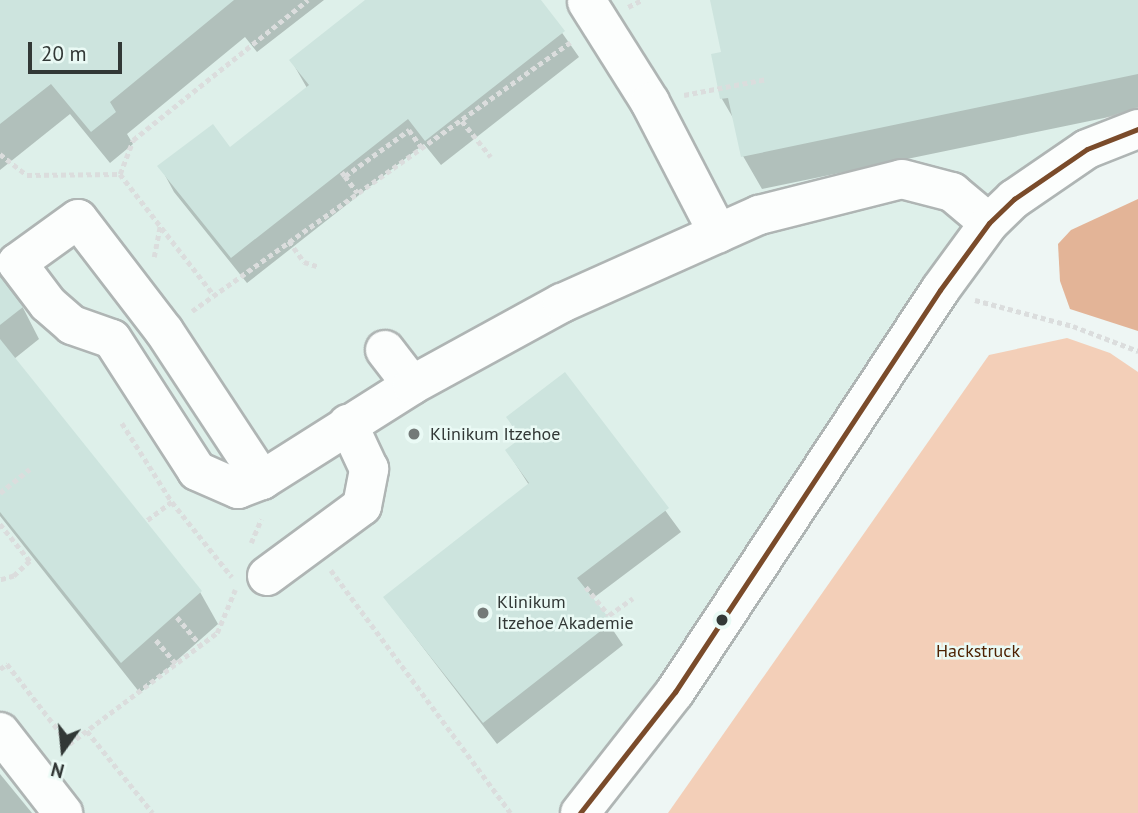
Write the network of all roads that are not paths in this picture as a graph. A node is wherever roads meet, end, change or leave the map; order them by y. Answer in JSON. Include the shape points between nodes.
{"nodes":[{"id":1,"x":594,"y":11,"type":"road end"},
{"id":2,"x":1138,"y":129,"type":"edge"},
{"id":3,"x":989,"y":223,"type":"junction"},
{"id":4,"x":719,"y":233,"type":"junction"},
{"id":5,"x":385,"y":350,"type":"dead end"},
{"id":6,"x":412,"y":385,"type":"junction"},
{"id":7,"x":348,"y":424,"type":"junction"},
{"id":8,"x":250,"y":484,"type":"junction"},
{"id":9,"x":267,"y":576,"type":"dead end"},
{"id":10,"x":0,"y":732,"type":"edge"},
{"id":11,"x":63,"y":813,"type":"edge"},
{"id":12,"x":580,"y":813,"type":"edge"}],
"edges":[{"from":1,"to":4,"type":"street","via":[[650,102]]},
{"from":2,"to":3,"type":"street","via":[[1087,149],[1025,191]]},
{"from":3,"to":4,"type":"street","via":[[952,192],[902,179],[759,215]]},
{"from":3,"to":12,"type":"street","via":[[940,290],[676,692]]},
{"from":4,"to":6,"type":"street","via":[[562,303]]},
{"from":5,"to":6,"type":"street"},
{"from":6,"to":7,"type":"street"},
{"from":7,"to":8,"type":"street"},
{"from":7,"to":9,"type":"street","via":[[369,469],[362,506]]},
{"from":8,"to":8,"type":"street","via":[[164,331],[78,219],[17,263],[48,304],[72,325],[111,339],[197,471]]},
{"from":10,"to":11,"type":"street"}]}
